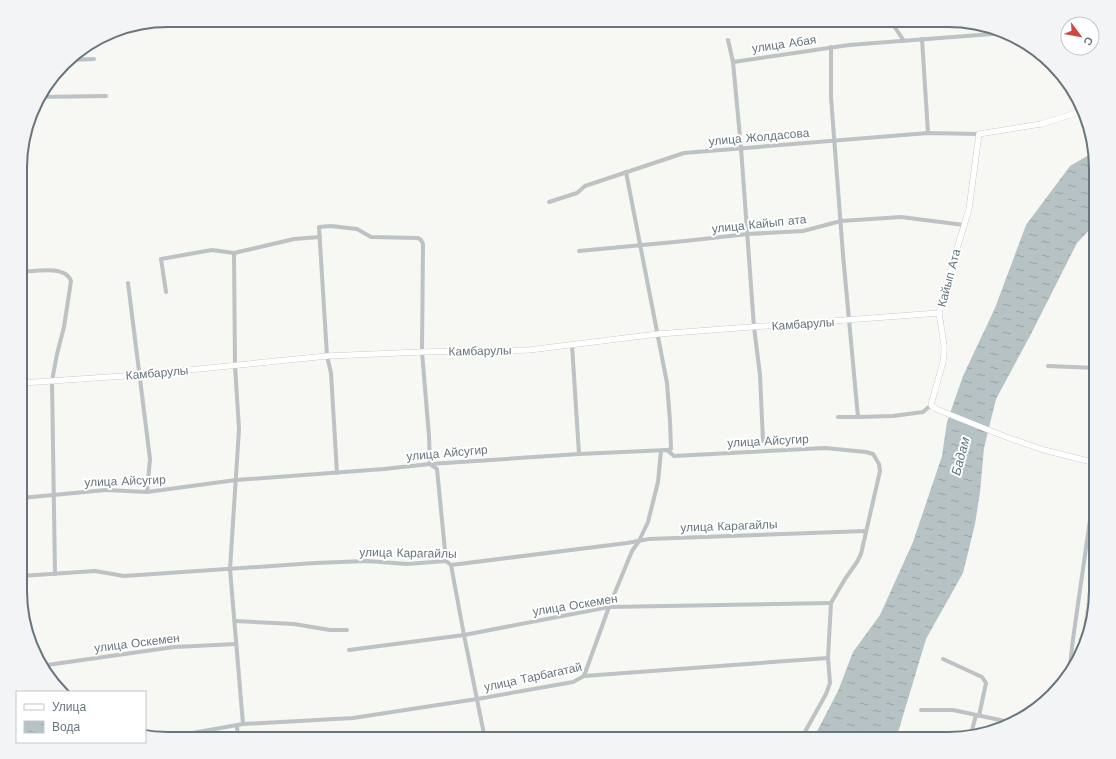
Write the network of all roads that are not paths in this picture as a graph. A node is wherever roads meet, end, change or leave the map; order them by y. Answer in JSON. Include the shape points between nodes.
{"nodes":[{"id":1,"x":895,"y":27,"type":"edge"},
{"id":2,"x":993,"y":34,"type":"edge"},
{"id":3,"x":922,"y":39,"type":"junction"},
{"id":4,"x":728,"y":40,"type":"dead end"},
{"id":5,"x":904,"y":40,"type":"junction"},
{"id":6,"x":831,"y":47,"type":"junction"},
{"id":7,"x":94,"y":59,"type":"dead end"},
{"id":8,"x":78,"y":60,"type":"edge"},
{"id":9,"x":733,"y":62,"type":"junction"},
{"id":10,"x":106,"y":96,"type":"dead end"},
{"id":11,"x":46,"y":97,"type":"edge"},
{"id":12,"x":1077,"y":113,"type":"edge"},
{"id":13,"x":928,"y":133,"type":"junction"},
{"id":14,"x":979,"y":134,"type":"junction"},
{"id":15,"x":835,"y":140,"type":"junction"},
{"id":16,"x":741,"y":148,"type":"junction"},
{"id":17,"x":626,"y":172,"type":"junction"},
{"id":18,"x":549,"y":202,"type":"dead end"},
{"id":19,"x":841,"y":221,"type":"junction"},
{"id":20,"x":964,"y":225,"type":"junction"},
{"id":21,"x":748,"y":234,"type":"junction"},
{"id":22,"x":320,"y":237,"type":"junction"},
{"id":23,"x":640,"y":245,"type":"junction"},
{"id":24,"x":579,"y":251,"type":"dead end"},
{"id":25,"x":234,"y":253,"type":"junction"},
{"id":26,"x":27,"y":272,"type":"edge"},
{"id":27,"x":128,"y":283,"type":"dead end"},
{"id":28,"x":166,"y":292,"type":"dead end"},
{"id":29,"x":939,"y":313,"type":"junction"},
{"id":30,"x":849,"y":320,"type":"junction"},
{"id":31,"x":754,"y":327,"type":"junction"},
{"id":32,"x":658,"y":334,"type":"junction"},
{"id":33,"x":572,"y":345,"type":"junction"},
{"id":34,"x":422,"y":352,"type":"junction"},
{"id":35,"x":327,"y":356,"type":"junction"},
{"id":36,"x":235,"y":366,"type":"junction"},
{"id":37,"x":1048,"y":366,"type":"dead end"},
{"id":38,"x":1089,"y":368,"type":"edge"},
{"id":39,"x":139,"y":375,"type":"junction"},
{"id":40,"x":52,"y":381,"type":"junction"},
{"id":41,"x":27,"y":383,"type":"edge"},
{"id":42,"x":931,"y":405,"type":"junction"},
{"id":43,"x":838,"y":417,"type":"dead end"},
{"id":44,"x":858,"y":417,"type":"junction"},
{"id":45,"x":763,"y":441,"type":"dead end"},
{"id":46,"x":667,"y":450,"type":"junction"},
{"id":47,"x":662,"y":451,"type":"junction"},
{"id":48,"x":579,"y":454,"type":"junction"},
{"id":49,"x":1089,"y":462,"type":"edge"},
{"id":50,"x":430,"y":464,"type":"junction"},
{"id":51,"x":337,"y":473,"type":"junction"},
{"id":52,"x":236,"y":480,"type":"junction"},
{"id":53,"x":147,"y":492,"type":"junction"},
{"id":54,"x":54,"y":495,"type":"junction"},
{"id":55,"x":27,"y":497,"type":"edge"},
{"id":56,"x":1089,"y":527,"type":"edge"},
{"id":57,"x":866,"y":531,"type":"junction"},
{"id":58,"x":639,"y":541,"type":"junction"},
{"id":59,"x":446,"y":562,"type":"junction"},
{"id":60,"x":451,"y":565,"type":"junction"},
{"id":61,"x":230,"y":569,"type":"junction"},
{"id":62,"x":55,"y":574,"type":"junction"},
{"id":63,"x":27,"y":576,"type":"edge"},
{"id":64,"x":831,"y":603,"type":"junction"},
{"id":65,"x":609,"y":607,"type":"junction"},
{"id":66,"x":235,"y":621,"type":"junction"},
{"id":67,"x":348,"y":630,"type":"dead end"},
{"id":68,"x":464,"y":635,"type":"junction"},
{"id":69,"x":236,"y":644,"type":"junction"},
{"id":70,"x":349,"y":650,"type":"dead end"},
{"id":71,"x":828,"y":658,"type":"junction"},
{"id":72,"x":943,"y":659,"type":"dead end"},
{"id":73,"x":1070,"y":661,"type":"edge"},
{"id":74,"x":48,"y":665,"type":"edge"},
{"id":75,"x":584,"y":676,"type":"junction"},
{"id":76,"x":476,"y":699,"type":"junction"},
{"id":77,"x":921,"y":710,"type":"dead end"},
{"id":78,"x":977,"y":715,"type":"junction"},
{"id":79,"x":1003,"y":721,"type":"edge"},
{"id":80,"x":243,"y":724,"type":"junction"},
{"id":81,"x":237,"y":726,"type":"junction"},
{"id":82,"x":972,"y":730,"type":"edge"},
{"id":83,"x":198,"y":732,"type":"edge"},
{"id":84,"x":237,"y":732,"type":"edge"},
{"id":85,"x":483,"y":732,"type":"edge"},
{"id":86,"x":804,"y":732,"type":"edge"}],
"edges":[{"from":1,"to":5,"type":"street"},
{"from":2,"to":3,"type":"street","name":"улица Абая"},
{"from":3,"to":5,"type":"street","name":"улица Абая"},
{"from":3,"to":13,"type":"street"},
{"from":4,"to":9,"type":"street"},
{"from":5,"to":6,"type":"street","name":"улица Абая"},
{"from":6,"to":9,"type":"street","name":"улица Абая"},
{"from":6,"to":15,"type":"street"},
{"from":7,"to":8,"type":"street"},
{"from":9,"to":16,"type":"street"},
{"from":10,"to":11,"type":"street"},
{"from":12,"to":14,"type":"street","via":[[1041,124]]},
{"from":13,"to":14,"type":"street","name":"улица Жолдасова"},
{"from":13,"to":15,"type":"street","name":"улица Жолдасова"},
{"from":14,"to":20,"type":"street","name":"Кайып Ата","via":[[970,203]]},
{"from":15,"to":16,"type":"street","name":"улица Жолдасова"},
{"from":15,"to":19,"type":"street"},
{"from":16,"to":17,"type":"street","name":"улица Жолдасова","via":[[684,153]]},
{"from":16,"to":21,"type":"street"},
{"from":17,"to":18,"type":"street","name":"улица Жолдасова"},
{"from":17,"to":23,"type":"street"},
{"from":19,"to":20,"type":"street","name":"улица Кайып ата","via":[[901,217]]},
{"from":19,"to":21,"type":"street","name":"улица Кайып ата","via":[[803,231]]},
{"from":19,"to":30,"type":"street"},
{"from":20,"to":29,"type":"street","name":"Кайып Ата"},
{"from":21,"to":23,"type":"street","name":"улица Кайып ата"},
{"from":21,"to":31,"type":"street"},
{"from":22,"to":25,"type":"street","via":[[267,244]]},
{"from":22,"to":34,"type":"street","via":[[319,227],[331,226],[357,229],[371,237],[421,240]]},
{"from":22,"to":35,"type":"street"},
{"from":23,"to":24,"type":"street","name":"улица Кайып ата"},
{"from":23,"to":32,"type":"street"},
{"from":25,"to":28,"type":"street","via":[[212,250],[161,259]]},
{"from":25,"to":36,"type":"street"},
{"from":26,"to":40,"type":"street","via":[[52,270],[66,273],[70,277],[64,327]]},
{"from":27,"to":39,"type":"street"},
{"from":29,"to":30,"type":"street","name":"Камбарулы"},
{"from":29,"to":42,"type":"street","name":"Кайып Ата","via":[[944,353]]},
{"from":30,"to":31,"type":"street","name":"Камбарулы"},
{"from":30,"to":44,"type":"street"},
{"from":31,"to":32,"type":"street","name":"Камбарулы"},
{"from":31,"to":45,"type":"street","via":[[760,375]]},
{"from":32,"to":33,"type":"street","name":"Камбарулы"},
{"from":32,"to":46,"type":"street","via":[[667,383],[670,421],[671,450]]},
{"from":33,"to":34,"type":"street","name":"Камбарулы","via":[[529,350]]},
{"from":33,"to":48,"type":"street"},
{"from":34,"to":35,"type":"street","name":"Камбарулы"},
{"from":34,"to":50,"type":"street"},
{"from":35,"to":36,"type":"street","name":"Камбарулы"},
{"from":35,"to":51,"type":"street","via":[[331,373]]},
{"from":36,"to":39,"type":"street","name":"Камбарулы"},
{"from":36,"to":52,"type":"street","via":[[239,429]]},
{"from":37,"to":38,"type":"street"},
{"from":39,"to":40,"type":"street","name":"Камбарулы"},
{"from":39,"to":53,"type":"street","via":[[150,459]]},
{"from":40,"to":41,"type":"street","name":"Камбарулы"},
{"from":40,"to":54,"type":"street"},
{"from":42,"to":44,"type":"street","via":[[923,412]]},
{"from":42,"to":49,"type":"street","via":[[1006,437]]},
{"from":43,"to":44,"type":"street"},
{"from":46,"to":47,"type":"street","name":"улица Айсугир"},
{"from":46,"to":57,"type":"street","name":"улица Айсугир","via":[[674,456],[825,448],[872,454],[879,464],[880,471]]},
{"from":47,"to":48,"type":"street","name":"улица Айсугир"},
{"from":47,"to":58,"type":"street","via":[[654,503]]},
{"from":48,"to":50,"type":"street","name":"улица Айсугир"},
{"from":50,"to":51,"type":"street","name":"улица Айсугир"},
{"from":50,"to":59,"type":"street","via":[[436,469]]},
{"from":51,"to":52,"type":"street","name":"улица Айсугир"},
{"from":52,"to":53,"type":"street","name":"улица Айсугир"},
{"from":52,"to":61,"type":"street"},
{"from":53,"to":54,"type":"street","name":"улица Айсугир","via":[[106,490]]},
{"from":54,"to":55,"type":"street","name":"улица Айсугир"},
{"from":54,"to":62,"type":"street"},
{"from":56,"to":73,"type":"street"},
{"from":57,"to":58,"type":"street","name":"улица Карагайлы"},
{"from":57,"to":64,"type":"street","via":[[861,554]]},
{"from":58,"to":60,"type":"street","name":"улица Карагайлы"},
{"from":58,"to":65,"type":"street","via":[[632,551]]},
{"from":59,"to":60,"type":"street","name":"улица Карагайлы"},
{"from":59,"to":61,"type":"street","name":"улица Карагайлы","via":[[407,564],[367,561]]},
{"from":60,"to":68,"type":"street"},
{"from":61,"to":62,"type":"street","name":"улица Карагайлы","via":[[124,576],[95,571]]},
{"from":61,"to":66,"type":"street"},
{"from":62,"to":63,"type":"street","name":"улица Карагайлы"},
{"from":64,"to":65,"type":"street","name":"улица Оскемен"},
{"from":64,"to":71,"type":"street"},
{"from":65,"to":68,"type":"street","name":"улица Оскемен"},
{"from":65,"to":75,"type":"street"},
{"from":66,"to":67,"type":"street"},
{"from":66,"to":69,"type":"street"},
{"from":68,"to":70,"type":"street","name":"улица Оскемен"},
{"from":68,"to":76,"type":"street"},
{"from":69,"to":74,"type":"street","name":"улица Оскемен","via":[[161,649]]},
{"from":69,"to":80,"type":"street"},
{"from":71,"to":75,"type":"street","name":"улица Тарбагатай"},
{"from":71,"to":86,"type":"street","via":[[830,683]]},
{"from":72,"to":78,"type":"street","via":[[985,680]]},
{"from":75,"to":76,"type":"street","name":"улица Тарбагатай","via":[[573,682]]},
{"from":76,"to":80,"type":"street","name":"улица Тарбагатай","via":[[353,718]]},
{"from":76,"to":85,"type":"street"},
{"from":77,"to":78,"type":"street","via":[[953,710]]},
{"from":78,"to":79,"type":"street"},
{"from":78,"to":82,"type":"street"},
{"from":80,"to":81,"type":"street","name":"улица Тарбагатай"},
{"from":81,"to":83,"type":"street","name":"улица Тарбагатай"},
{"from":81,"to":84,"type":"street"}]}
